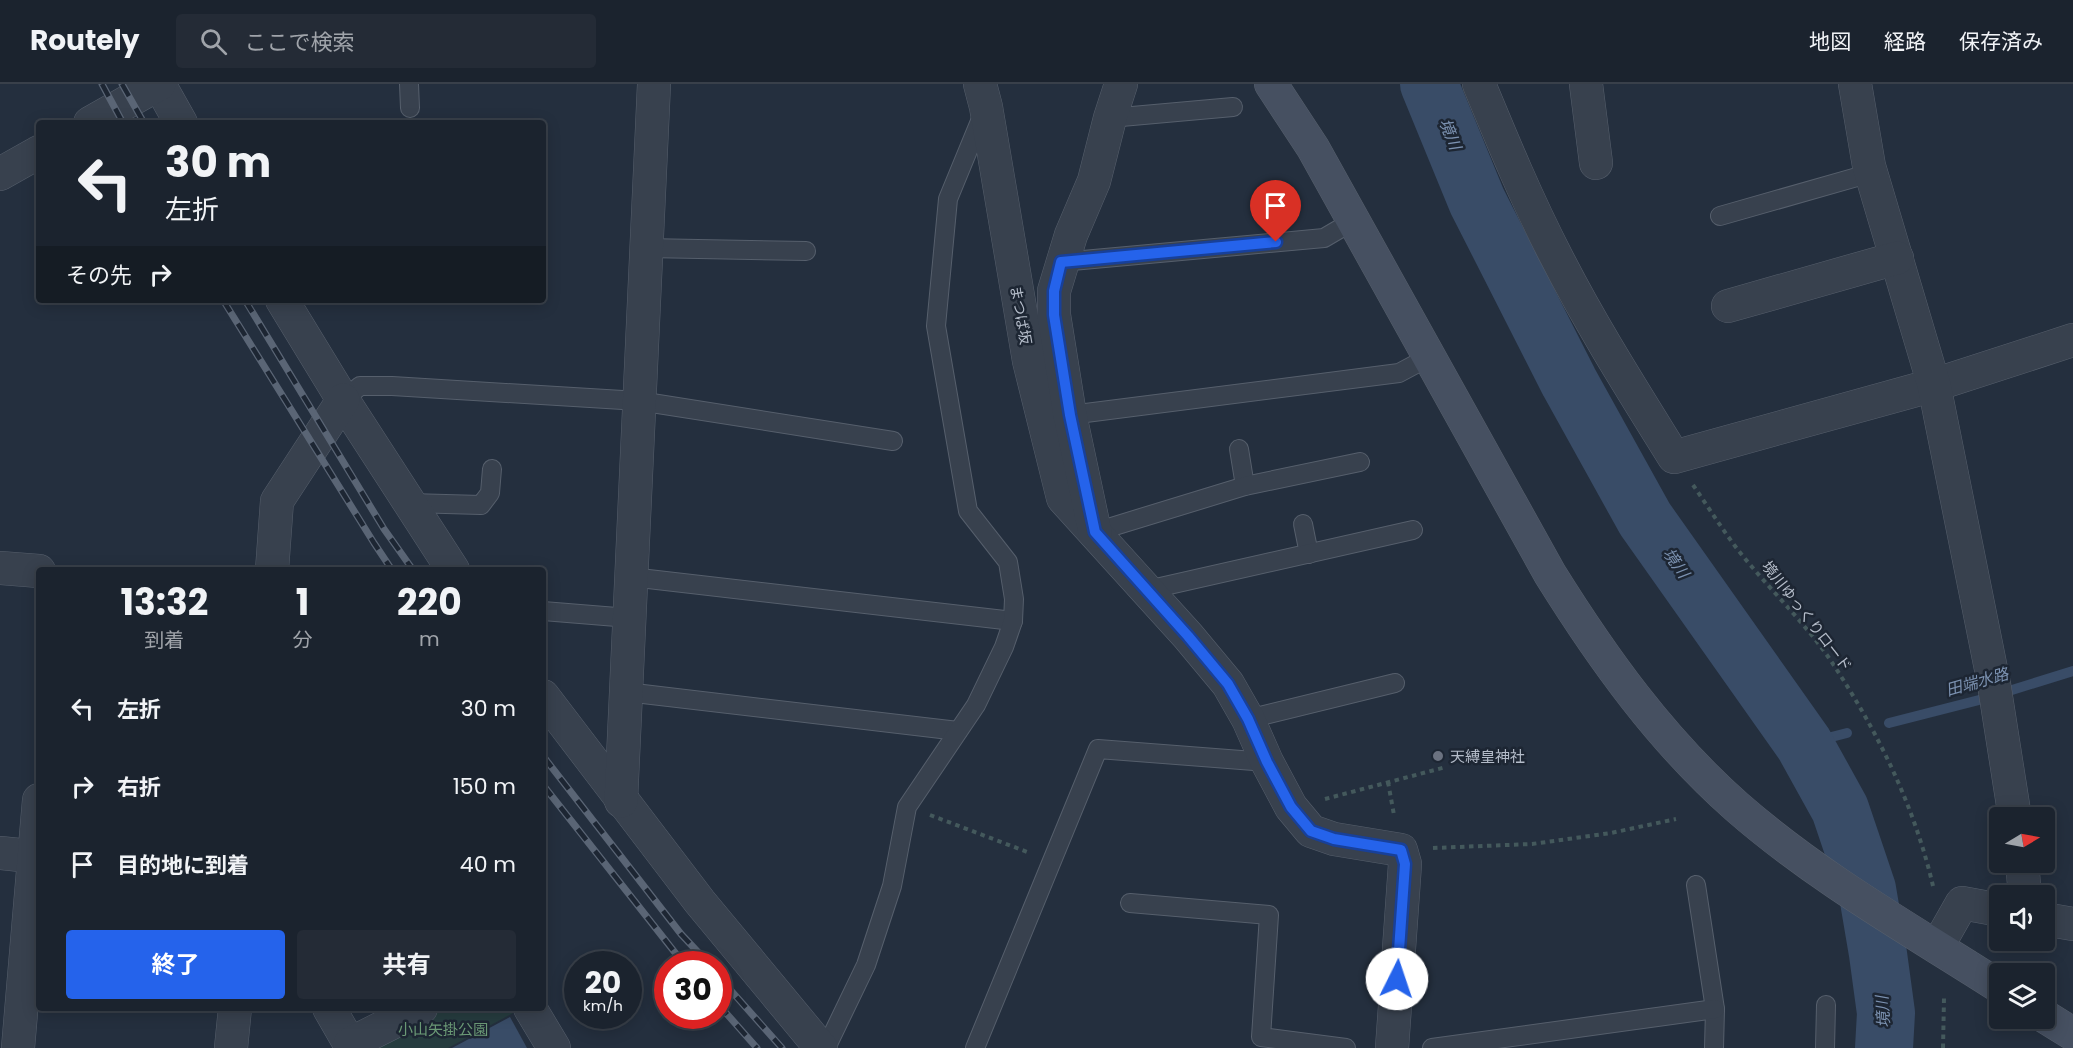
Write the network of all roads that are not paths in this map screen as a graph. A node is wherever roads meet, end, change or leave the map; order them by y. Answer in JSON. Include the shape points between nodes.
{"nodes":[{"id":1,"x":159,"y":84,"type":"edge"},
{"id":2,"x":409,"y":84,"type":"edge"},
{"id":3,"x":654,"y":84,"type":"edge"},
{"id":4,"x":1121,"y":84,"type":"edge"},
{"id":5,"x":1271,"y":84,"type":"edge"},
{"id":6,"x":1479,"y":84,"type":"edge"},
{"id":7,"x":1586,"y":84,"type":"edge"},
{"id":8,"x":1856,"y":84,"type":"edge"},
{"id":9,"x":983,"y":95,"type":"edge"},
{"id":10,"x":1233,"y":107,"type":"dead end"},
{"id":11,"x":410,"y":108,"type":"dead end"},
{"id":12,"x":1110,"y":118,"type":"junction"},
{"id":13,"x":95,"y":120,"type":"edge"},
{"id":14,"x":179,"y":120,"type":"edge"},
{"id":15,"x":36,"y":154,"type":"edge"},
{"id":16,"x":1596,"y":163,"type":"dead end"},
{"id":17,"x":1871,"y":173,"type":"junction"},
{"id":18,"x":0,"y":174,"type":"edge"},
{"id":19,"x":1720,"y":216,"type":"dead end"},
{"id":20,"x":1353,"y":220,"type":"junction"},
{"id":21,"x":646,"y":248,"type":"junction"},
{"id":22,"x":806,"y":251,"type":"dead end"},
{"id":23,"x":1897,"y":258,"type":"junction"},
{"id":24,"x":1061,"y":262,"type":"junction"},
{"id":25,"x":284,"y":303,"type":"edge"},
{"id":26,"x":1728,"y":306,"type":"dead end"},
{"id":27,"x":2073,"y":340,"type":"edge"},
{"id":28,"x":1429,"y":357,"type":"junction"},
{"id":29,"x":1934,"y":385,"type":"junction"},
{"id":30,"x":344,"y":400,"type":"junction"},
{"id":31,"x":639,"y":401,"type":"junction"},
{"id":32,"x":1070,"y":415,"type":"junction"},
{"id":33,"x":893,"y":441,"type":"dead end"},
{"id":34,"x":1239,"y":449,"type":"dead end"},
{"id":35,"x":1360,"y":462,"type":"dead end"},
{"id":36,"x":492,"y":469,"type":"dead end"},
{"id":37,"x":1245,"y":486,"type":"junction"},
{"id":38,"x":410,"y":503,"type":"junction"},
{"id":39,"x":1303,"y":524,"type":"dead end"},
{"id":40,"x":1413,"y":530,"type":"dead end"},
{"id":41,"x":1095,"y":532,"type":"junction"},
{"id":42,"x":1309,"y":554,"type":"junction"},
{"id":43,"x":272,"y":567,"type":"edge"},
{"id":44,"x":451,"y":567,"type":"edge"},
{"id":45,"x":0,"y":568,"type":"edge"},
{"id":46,"x":36,"y":572,"type":"edge"},
{"id":47,"x":631,"y":578,"type":"junction"},
{"id":48,"x":1147,"y":590,"type":"junction"},
{"id":49,"x":546,"y":611,"type":"edge"},
{"id":50,"x":628,"y":618,"type":"junction"},
{"id":51,"x":1013,"y":621,"type":"junction"},
{"id":52,"x":1395,"y":683,"type":"dead end"},
{"id":53,"x":626,"y":692,"type":"junction"},
{"id":54,"x":546,"y":700,"type":"edge"},
{"id":55,"x":1248,"y":719,"type":"junction"},
{"id":56,"x":958,"y":731,"type":"junction"},
{"id":57,"x":1267,"y":762,"type":"junction"},
{"id":58,"x":621,"y":801,"type":"junction"},
{"id":59,"x":2013,"y":807,"type":"edge"},
{"id":60,"x":0,"y":853,"type":"edge"},
{"id":61,"x":36,"y":856,"type":"edge"},
{"id":62,"x":36,"y":866,"type":"edge"},
{"id":63,"x":1696,"y":885,"type":"dead end"},
{"id":64,"x":1130,"y":903,"type":"dead end"},
{"id":65,"x":1989,"y":908,"type":"edge"},
{"id":66,"x":2055,"y":921,"type":"edge"},
{"id":67,"x":2073,"y":924,"type":"edge"},
{"id":68,"x":1936,"y":946,"type":"junction"},
{"id":69,"x":1989,"y":980,"type":"edge"},
{"id":70,"x":1826,"y":1005,"type":"dead end"},
{"id":71,"x":1715,"y":1009,"type":"junction"},
{"id":72,"x":235,"y":1011,"type":"edge"},
{"id":73,"x":331,"y":1011,"type":"edge"},
{"id":74,"x":415,"y":1011,"type":"edge"},
{"id":75,"x":532,"y":1011,"type":"edge"},
{"id":76,"x":2055,"y":1023,"type":"edge"},
{"id":77,"x":2073,"y":1034,"type":"edge"},
{"id":78,"x":351,"y":1046,"type":"edge"},
{"id":79,"x":18,"y":1048,"type":"edge"},
{"id":80,"x":231,"y":1048,"type":"edge"},
{"id":81,"x":554,"y":1048,"type":"edge"},
{"id":82,"x":821,"y":1048,"type":"edge"},
{"id":83,"x":826,"y":1048,"type":"edge"},
{"id":84,"x":975,"y":1048,"type":"edge"},
{"id":85,"x":1346,"y":1048,"type":"edge"},
{"id":86,"x":1392,"y":1048,"type":"edge"},
{"id":87,"x":1432,"y":1048,"type":"edge"},
{"id":88,"x":1714,"y":1048,"type":"edge"},
{"id":89,"x":1825,"y":1048,"type":"edge"}],
"edges":[{"from":1,"to":13,"type":"street"},
{"from":1,"to":14,"type":"street"},
{"from":2,"to":11,"type":"lane"},
{"from":3,"to":21,"type":"street"},
{"from":4,"to":12,"type":"street"},
{"from":5,"to":20,"type":"street"},
{"from":6,"to":29,"type":"street","via":[[1556,257],[1674,458]]},
{"from":7,"to":16,"type":"street"},
{"from":8,"to":17,"type":"street"},
{"from":9,"to":41,"type":"street","name":"まつば坂","via":[[1029,361],[1063,498]]},
{"from":9,"to":51,"type":"lane","via":[[948,200],[936,326],[968,511],[1008,562]]},
{"from":10,"to":12,"type":"lane"},
{"from":12,"to":24,"type":"street","via":[[1094,181]]},
{"from":15,"to":18,"type":"street"},
{"from":17,"to":19,"type":"lane"},
{"from":17,"to":23,"type":"street"},
{"from":20,"to":24,"type":"lane","via":[[1324,238]]},
{"from":20,"to":28,"type":"street"},
{"from":21,"to":22,"type":"lane"},
{"from":21,"to":31,"type":"street"},
{"from":23,"to":26,"type":"street"},
{"from":23,"to":29,"type":"street"},
{"from":24,"to":32,"type":"street","via":[[1054,291],[1054,315]]},
{"from":25,"to":30,"type":"street"},
{"from":27,"to":29,"type":"street"},
{"from":28,"to":32,"type":"lane","via":[[1398,373]]},
{"from":28,"to":68,"type":"street","via":[[1550,574],[1623,684],[1655,723],[1737,807],[1782,843]]},
{"from":29,"to":59,"type":"street","via":[[1996,695]]},
{"from":30,"to":31,"type":"lane","via":[[360,386],[392,386]]},
{"from":30,"to":38,"type":"street"},
{"from":30,"to":43,"type":"street","via":[[277,501]]},
{"from":31,"to":33,"type":"lane"},
{"from":31,"to":47,"type":"street"},
{"from":32,"to":41,"type":"street"},
{"from":34,"to":37,"type":"lane"},
{"from":35,"to":37,"type":"lane"},
{"from":36,"to":38,"type":"lane","via":[[490,493],[481,505]]},
{"from":37,"to":41,"type":"lane"},
{"from":38,"to":44,"type":"street"},
{"from":39,"to":42,"type":"lane"},
{"from":40,"to":42,"type":"lane"},
{"from":41,"to":48,"type":"street","name":"まつば坂"},
{"from":42,"to":48,"type":"lane"},
{"from":45,"to":46,"type":"street"},
{"from":47,"to":50,"type":"street"},
{"from":47,"to":51,"type":"lane"},
{"from":48,"to":55,"type":"street","name":"まつば坂","via":[[1228,684]]},
{"from":49,"to":50,"type":"lane"},
{"from":50,"to":53,"type":"street"},
{"from":51,"to":56,"type":"lane","via":[[976,705]]},
{"from":52,"to":55,"type":"lane"},
{"from":53,"to":56,"type":"lane"},
{"from":53,"to":58,"type":"street"},
{"from":54,"to":58,"type":"street"},
{"from":55,"to":57,"type":"street","name":"まつば坂"},
{"from":56,"to":83,"type":"lane","via":[[907,807],[892,886],[866,965]]},
{"from":57,"to":84,"type":"lane","via":[[1098,748]]},
{"from":57,"to":86,"type":"street","name":"まつば坂","via":[[1291,807],[1311,831],[1334,839],[1401,850],[1405,864]]},
{"from":58,"to":82,"type":"street"},
{"from":60,"to":61,"type":"street"},
{"from":62,"to":79,"type":"street"},
{"from":63,"to":71,"type":"lane"},
{"from":64,"to":85,"type":"lane","via":[[1269,915],[1262,1038]]},
{"from":65,"to":68,"type":"street","via":[[1962,903]]},
{"from":66,"to":67,"type":"street"},
{"from":68,"to":69,"type":"street"},
{"from":70,"to":89,"type":"lane"},
{"from":71,"to":87,"type":"lane"},
{"from":71,"to":88,"type":"lane"},
{"from":72,"to":80,"type":"street"},
{"from":73,"to":78,"type":"street"},
{"from":74,"to":78,"type":"street"},
{"from":75,"to":81,"type":"street"},
{"from":76,"to":77,"type":"street"}]}
